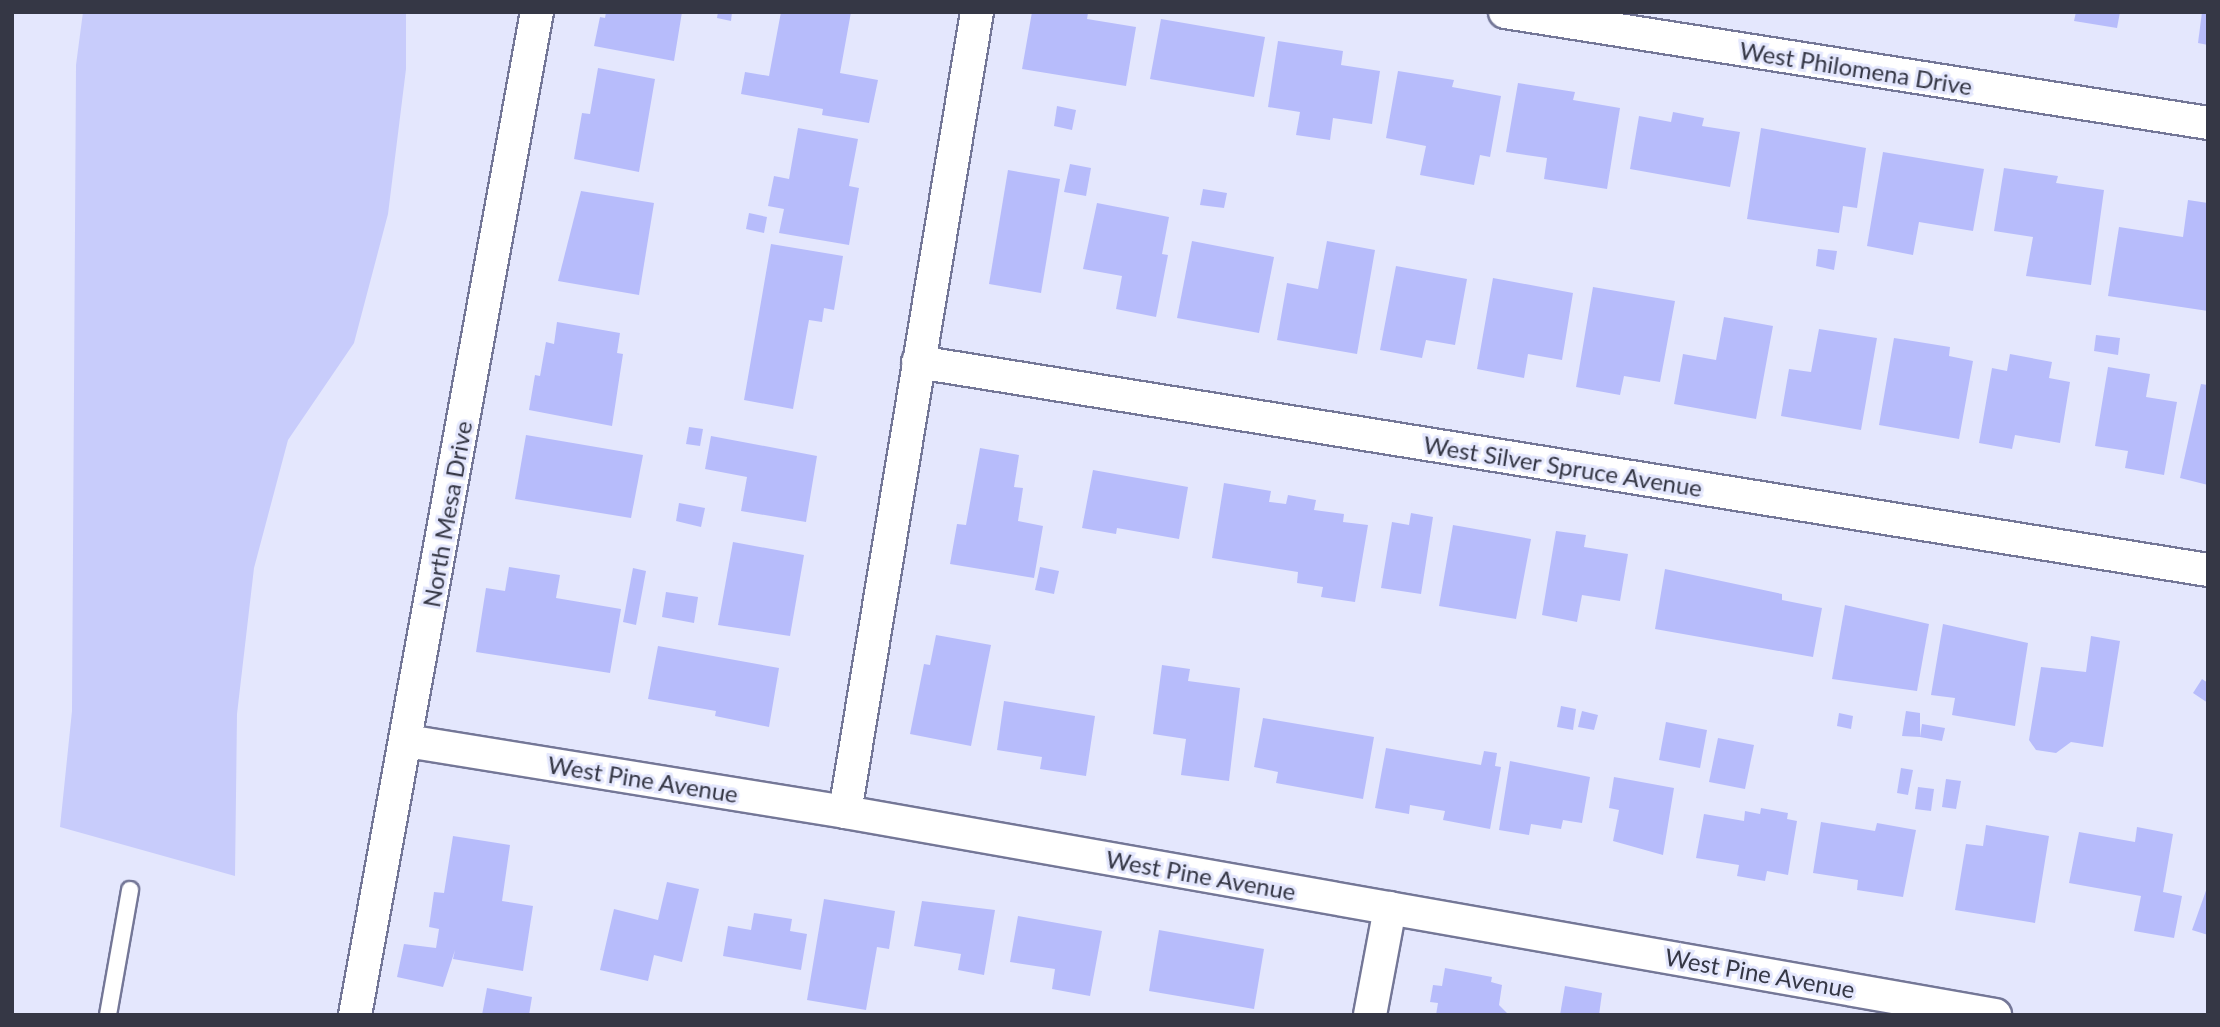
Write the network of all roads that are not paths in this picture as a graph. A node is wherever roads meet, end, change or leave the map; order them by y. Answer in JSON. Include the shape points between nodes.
{"nodes":[{"id":1,"x":537,"y":12,"type":"edge"},
{"id":2,"x":978,"y":12,"type":"edge"},
{"id":3,"x":1505,"y":12,"type":"edge"},
{"id":4,"x":2208,"y":124,"type":"edge"},
{"id":5,"x":918,"y":362,"type":"junction"},
{"id":6,"x":2208,"y":570,"type":"edge"},
{"id":7,"x":407,"y":741,"type":"junction"},
{"id":8,"x":845,"y":812,"type":"junction"},
{"id":9,"x":130,"y":890,"type":"dead end"},
{"id":10,"x":1390,"y":908,"type":"junction"},
{"id":11,"x":108,"y":1015,"type":"edge"},
{"id":12,"x":355,"y":1015,"type":"edge"},
{"id":13,"x":1370,"y":1015,"type":"edge"},
{"id":14,"x":1995,"y":1015,"type":"edge"}],
"edges":[{"from":1,"to":7,"type":"street","name":"North Mesa Drive"},
{"from":2,"to":5,"type":"street"},
{"from":3,"to":4,"type":"street","name":"West Philomena Drive"},
{"from":5,"to":6,"type":"street","name":"West Silver Spruce Avenue"},
{"from":5,"to":8,"type":"street"},
{"from":7,"to":8,"type":"street","name":"West Pine Avenue"},
{"from":7,"to":12,"type":"street","name":"North Mesa Drive"},
{"from":8,"to":10,"type":"street","name":"West Pine Avenue"},
{"from":9,"to":11,"type":"lane"},
{"from":10,"to":13,"type":"street"},
{"from":10,"to":14,"type":"street","name":"West Pine Avenue"}]}
